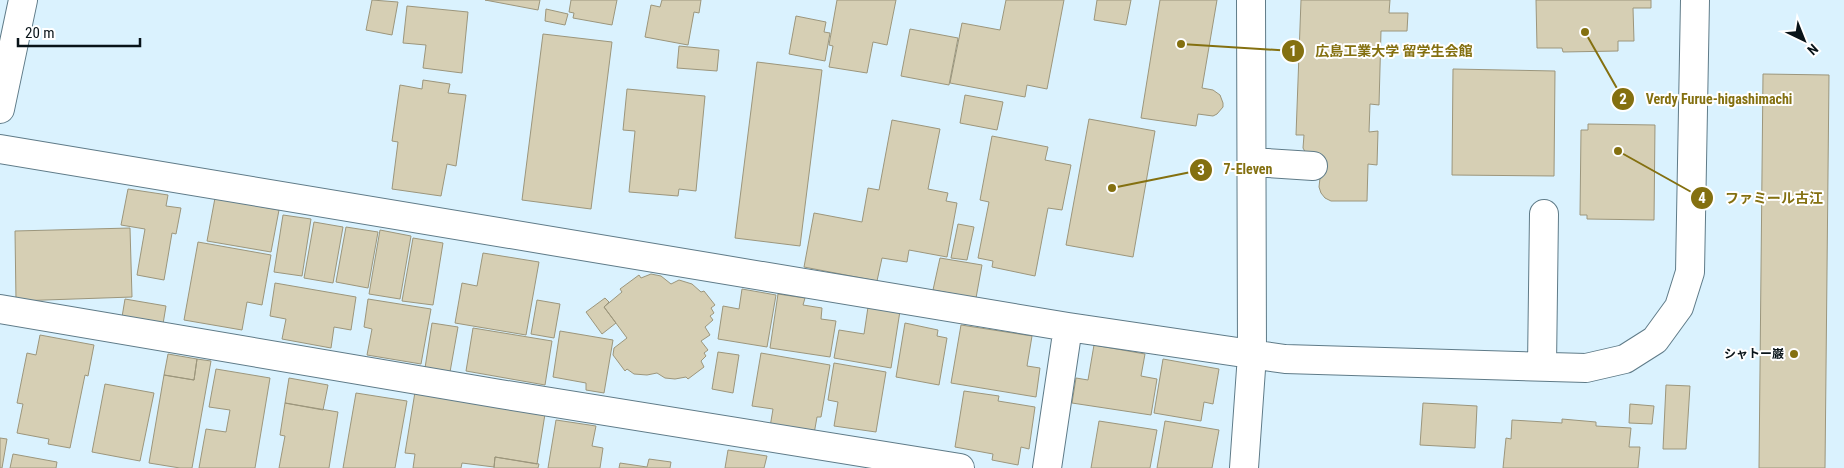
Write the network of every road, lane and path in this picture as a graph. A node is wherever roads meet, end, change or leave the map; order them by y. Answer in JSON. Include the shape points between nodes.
{"nodes":[{"id":1,"x":23,"y":0,"type":"edge"},
{"id":2,"x":1251,"y":0,"type":"edge"},
{"id":3,"x":1695,"y":0,"type":"edge"},
{"id":4,"x":0,"y":110,"type":"edge"},
{"id":5,"x":0,"y":149,"type":"edge"},
{"id":6,"x":1252,"y":162,"type":"junction"},
{"id":7,"x":1313,"y":166,"type":"dead end"},
{"id":8,"x":1544,"y":214,"type":"dead end"},
{"id":9,"x":0,"y":309,"type":"edge"},
{"id":10,"x":1068,"y":328,"type":"junction"},
{"id":11,"x":1252,"y":355,"type":"junction"},
{"id":12,"x":1542,"y":366,"type":"junction"},
{"id":13,"x":960,"y":468,"type":"edge"},
{"id":14,"x":1047,"y":468,"type":"edge"},
{"id":15,"x":1244,"y":468,"type":"edge"}],
"edges":[{"from":1,"to":4,"type":"street"},
{"from":2,"to":6,"type":"street"},
{"from":3,"to":12,"type":"street","via":[[1690,272],[1679,307],[1655,340],[1625,359],[1586,368]]},
{"from":5,"to":10,"type":"street"},
{"from":6,"to":7,"type":"street"},
{"from":6,"to":11,"type":"street"},
{"from":8,"to":12,"type":"street"},
{"from":9,"to":13,"type":"street"},
{"from":10,"to":11,"type":"street"},
{"from":10,"to":14,"type":"street"},
{"from":11,"to":12,"type":"street"},
{"from":11,"to":15,"type":"street"}]}
